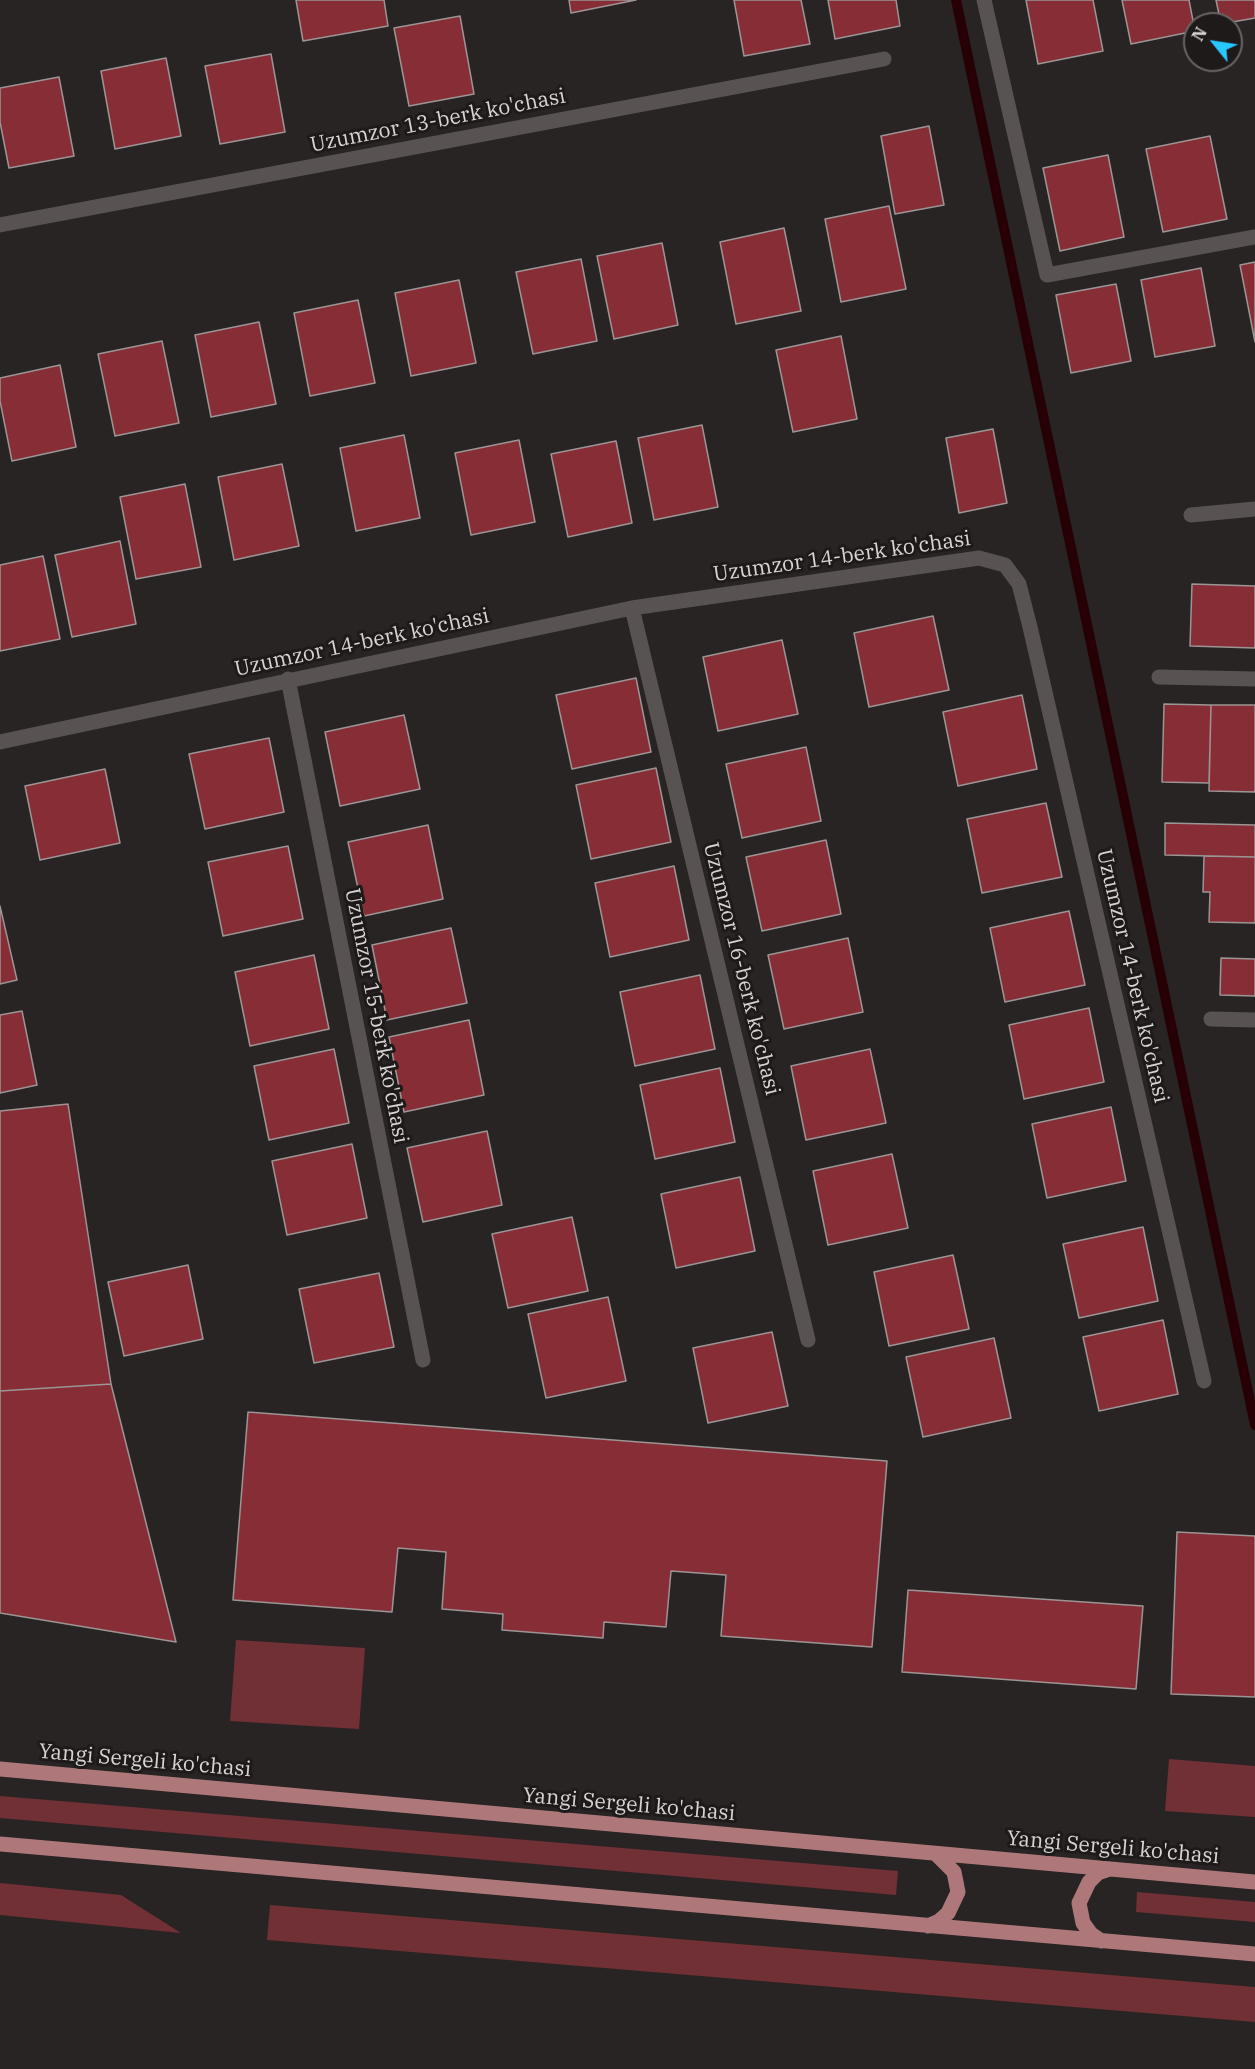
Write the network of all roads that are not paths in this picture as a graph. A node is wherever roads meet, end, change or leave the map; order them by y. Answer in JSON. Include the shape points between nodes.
{"nodes":[{"id":1,"x":984,"y":0,"type":"edge"},
{"id":2,"x":884,"y":58,"type":"dead end"},
{"id":3,"x":0,"y":225,"type":"edge"},
{"id":4,"x":1255,"y":237,"type":"edge"},
{"id":5,"x":1255,"y":509,"type":"edge"},
{"id":6,"x":1191,"y":515,"type":"dead end"},
{"id":7,"x":632,"y":608,"type":"junction"},
{"id":8,"x":1159,"y":677,"type":"dead end"},
{"id":9,"x":288,"y":679,"type":"junction"},
{"id":10,"x":1255,"y":679,"type":"edge"},
{"id":11,"x":0,"y":742,"type":"edge"},
{"id":12,"x":1211,"y":1019,"type":"dead end"},
{"id":13,"x":1255,"y":1020,"type":"edge"},
{"id":14,"x":808,"y":1340,"type":"dead end"},
{"id":15,"x":423,"y":1360,"type":"dead end"},
{"id":16,"x":1204,"y":1381,"type":"dead end"},
{"id":17,"x":0,"y":1769,"type":"edge"},
{"id":18,"x":0,"y":1844,"type":"edge"},
{"id":19,"x":936,"y":1854,"type":"junction"},
{"id":20,"x":1110,"y":1869,"type":"junction"},
{"id":21,"x":1255,"y":1882,"type":"edge"},
{"id":22,"x":928,"y":1926,"type":"junction"},
{"id":23,"x":1101,"y":1941,"type":"junction"},
{"id":24,"x":1255,"y":1954,"type":"edge"}],
"edges":[{"from":1,"to":4,"type":"street","via":[[1047,275]]},
{"from":2,"to":3,"type":"street","name":"Uzumzor 13-berk ko'chasi"},
{"from":5,"to":6,"type":"street"},
{"from":7,"to":9,"type":"street","name":"Uzumzor 14-berk ko'chasi"},
{"from":7,"to":14,"type":"street","name":"Uzumzor 16-berk ko'chasi"},
{"from":7,"to":16,"type":"street","name":"Uzumzor 14-berk ko'chasi","via":[[979,558],[1005,565],[1019,584]]},
{"from":8,"to":10,"type":"street"},
{"from":9,"to":11,"type":"street","name":"Uzumzor 14-berk ko'chasi"},
{"from":9,"to":15,"type":"street","name":"Uzumzor 15-berk ko'chasi"},
{"from":12,"to":13,"type":"street"},
{"from":17,"to":19,"type":"main road","name":"Yangi Sergeli ko'chasi"},
{"from":18,"to":22,"type":"main road"},
{"from":19,"to":20,"type":"main road","name":"Yangi Sergeli ko'chasi"},
{"from":19,"to":22,"type":"main road","via":[[954,1872],[958,1892],[948,1913]]},
{"from":20,"to":21,"type":"main road","name":"Yangi Sergeli ko'chasi"},
{"from":20,"to":23,"type":"main road","via":[[1089,1882],[1080,1903],[1083,1923]]},
{"from":22,"to":23,"type":"main road"},
{"from":23,"to":24,"type":"main road"}]}
